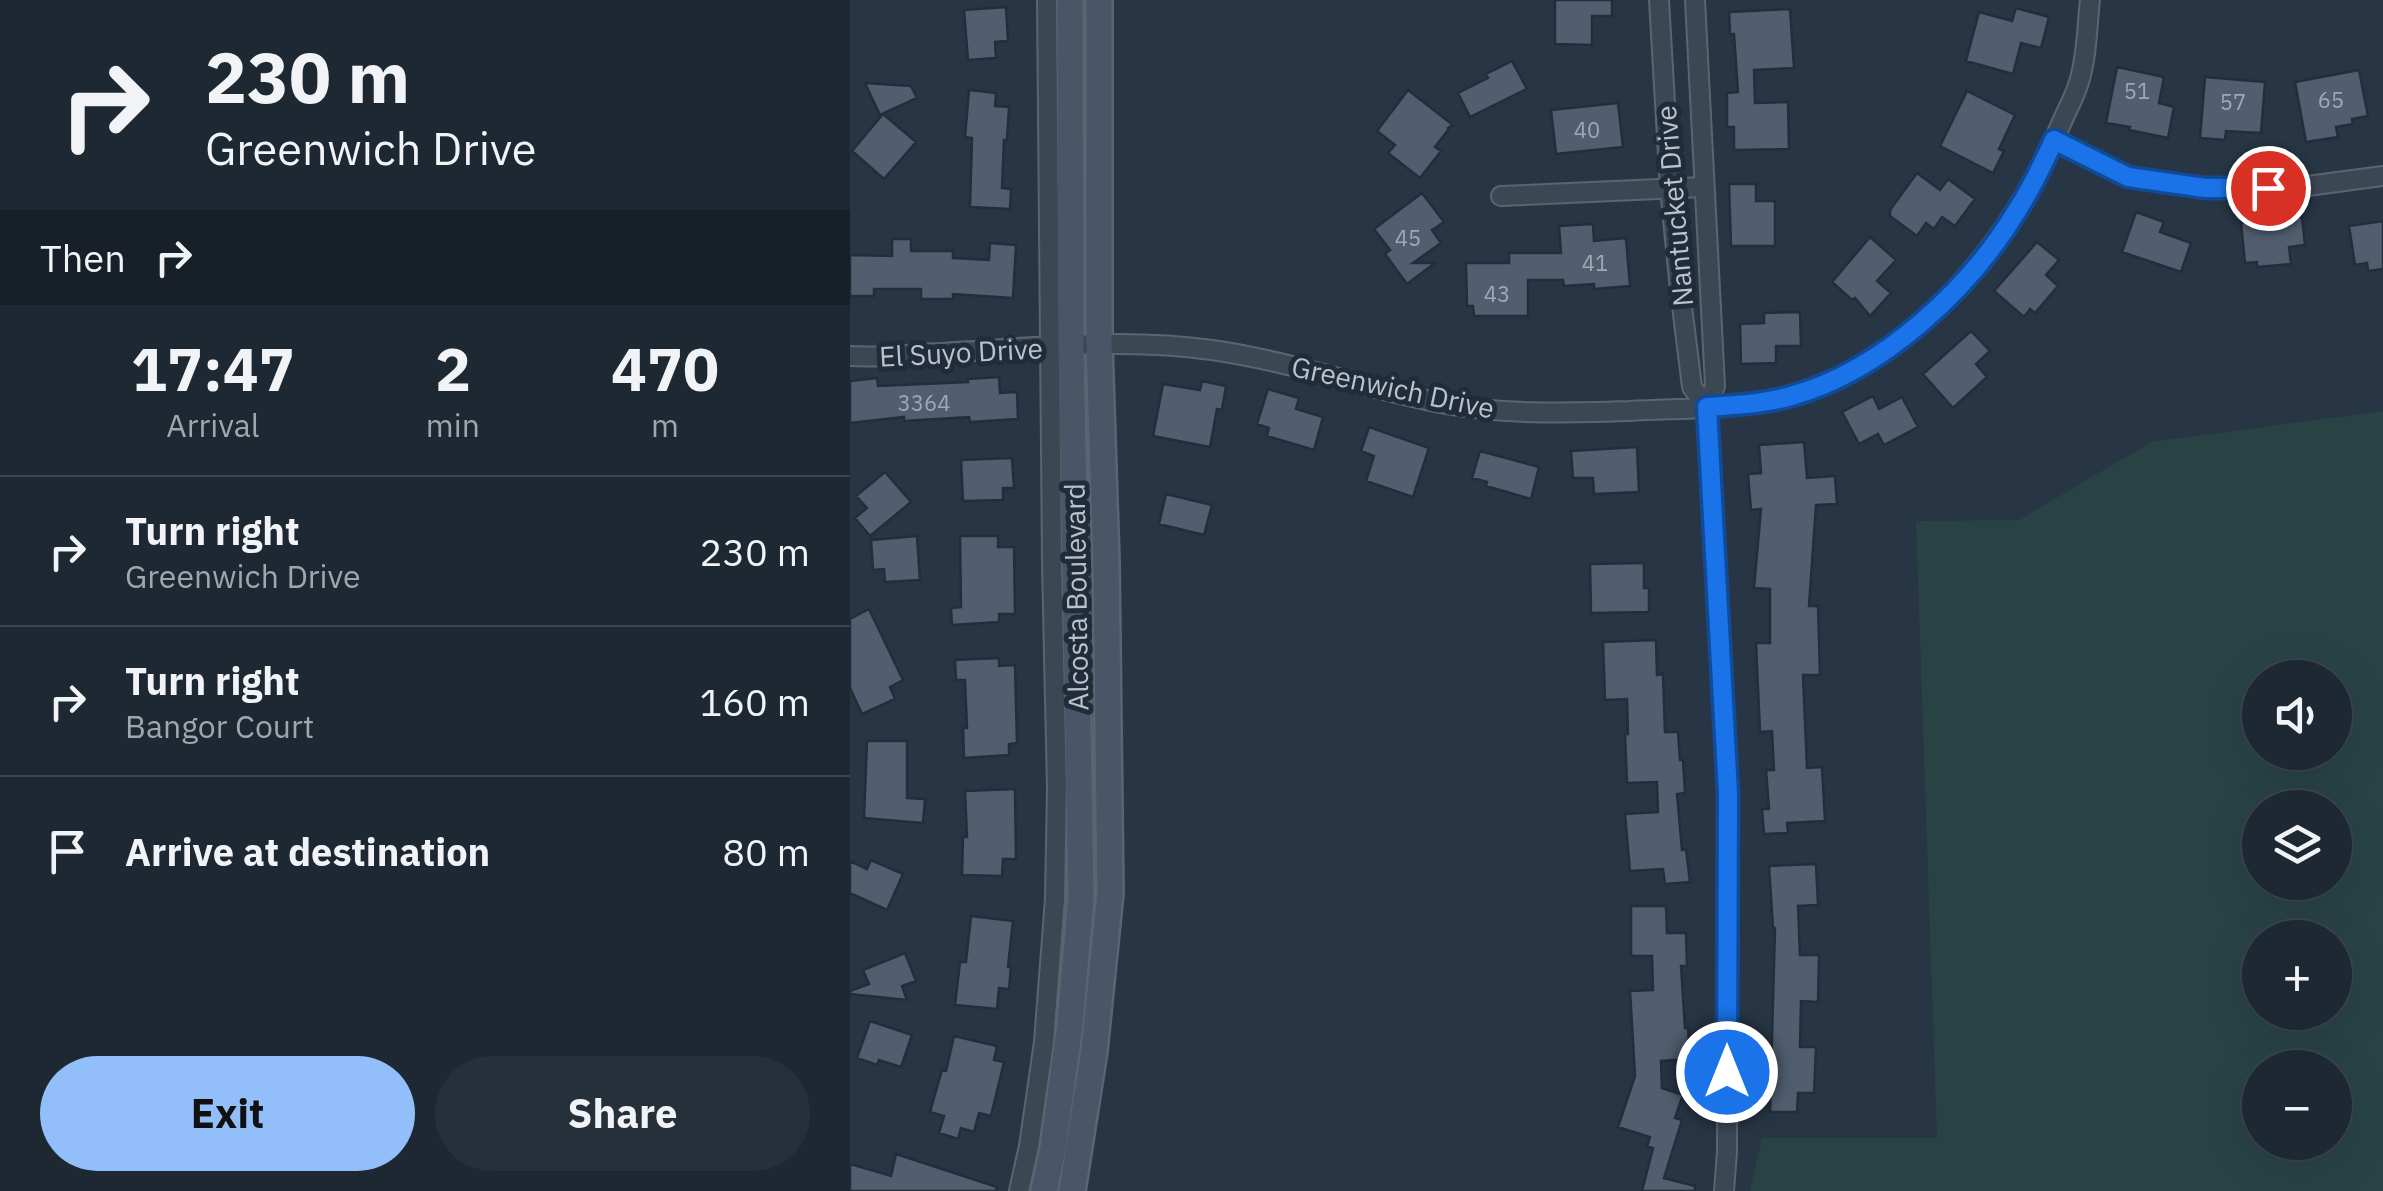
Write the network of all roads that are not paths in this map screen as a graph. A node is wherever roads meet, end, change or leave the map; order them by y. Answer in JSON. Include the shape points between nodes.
{"nodes":[{"id":1,"x":1046,"y":0,"type":"edge"},
{"id":2,"x":1070,"y":0,"type":"edge"},
{"id":3,"x":1098,"y":0,"type":"edge"},
{"id":4,"x":1658,"y":0,"type":"edge"},
{"id":5,"x":1695,"y":0,"type":"edge"},
{"id":6,"x":2090,"y":0,"type":"edge"},
{"id":7,"x":1697,"y":42,"type":"junction"},
{"id":8,"x":1661,"y":44,"type":"junction"},
{"id":9,"x":2054,"y":140,"type":"junction"},
{"id":10,"x":2383,"y":176,"type":"edge"},
{"id":11,"x":1704,"y":186,"type":"junction"},
{"id":12,"x":1670,"y":189,"type":"junction"},
{"id":13,"x":1501,"y":196,"type":"dead end"},
{"id":14,"x":1099,"y":344,"type":"junction"},
{"id":15,"x":1061,"y":347,"type":"junction"},
{"id":16,"x":850,"y":356,"type":"edge"},
{"id":17,"x":1707,"y":407,"type":"junction"},
{"id":18,"x":1019,"y":1191,"type":"edge"},
{"id":19,"x":1044,"y":1191,"type":"edge"},
{"id":20,"x":1072,"y":1191,"type":"edge"},
{"id":21,"x":1724,"y":1191,"type":"edge"}],
"edges":[{"from":1,"to":15,"type":"street","name":"Alcosta Boulevard"},
{"from":2,"to":15,"type":"main road","name":"Alcosta Boulevard"},
{"from":3,"to":14,"type":"main road","name":"Alcosta Boulevard"},
{"from":4,"to":8,"type":"street","name":"Nantucket Drive"},
{"from":5,"to":7,"type":"street","name":"Nantucket Drive"},
{"from":6,"to":9,"type":"street","name":"Greenwich Drive","via":[[2080,81]]},
{"from":7,"to":8,"type":"street"},
{"from":7,"to":11,"type":"street","name":"Nantucket Drive"},
{"from":8,"to":12,"type":"street","name":"Nantucket Drive"},
{"from":9,"to":10,"type":"street","via":[[2128,177],[2205,188],[2300,187]]},
{"from":9,"to":17,"type":"street","name":"Greenwich Drive","via":[[1992,247],[1898,342],[1818,388]]},
{"from":11,"to":12,"type":"street"},
{"from":11,"to":17,"type":"street","name":"Nantucket Drive","via":[[1715,386]]},
{"from":12,"to":13,"type":"street"},
{"from":12,"to":17,"type":"street","name":"Nantucket Drive","via":[[1692,386]]},
{"from":14,"to":15,"type":"street","name":"Greenwich Drive"},
{"from":14,"to":17,"type":"street","name":"Greenwich Drive","via":[[1211,350],[1442,403],[1508,411]]},
{"from":14,"to":20,"type":"main road","name":"Alcosta Boulevard","via":[[1110,893]]},
{"from":15,"to":16,"type":"street","name":"El Suyo Drive"},
{"from":15,"to":18,"type":"street","name":"Alcosta Boulevard","via":[[1052,565],[1055,898],[1044,1042]]},
{"from":15,"to":19,"type":"main road","name":"Alcosta Boulevard","via":[[1081,897],[1068,1041]]},
{"from":17,"to":21,"type":"street","name":"Nantucket Drive","via":[[1728,793]]}]}
